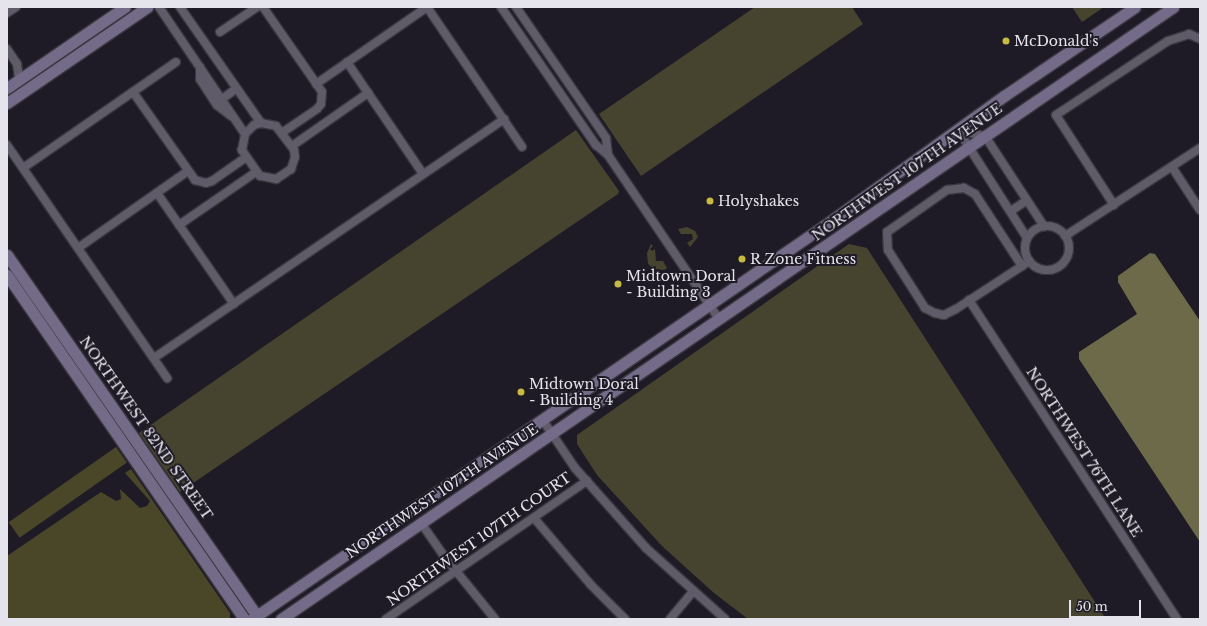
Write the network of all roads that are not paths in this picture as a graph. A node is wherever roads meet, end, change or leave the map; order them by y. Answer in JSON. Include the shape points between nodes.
{"nodes":[{"id":1,"x":16,"y":7,"type":"edge"},
{"id":2,"x":125,"y":7,"type":"edge"},
{"id":3,"x":147,"y":7,"type":"edge"},
{"id":4,"x":159,"y":7,"type":"edge"},
{"id":5,"x":180,"y":7,"type":"edge"},
{"id":6,"x":256,"y":7,"type":"edge"},
{"id":7,"x":263,"y":7,"type":"edge"},
{"id":8,"x":427,"y":7,"type":"edge"},
{"id":9,"x":501,"y":7,"type":"edge"},
{"id":10,"x":516,"y":7,"type":"edge"},
{"id":11,"x":1136,"y":7,"type":"edge"},
{"id":12,"x":1173,"y":7,"type":"edge"},
{"id":13,"x":7,"y":13,"type":"edge"},
{"id":14,"x":220,"y":32,"type":"dead end"},
{"id":15,"x":1200,"y":39,"type":"edge"},
{"id":16,"x":7,"y":49,"type":"edge"},
{"id":17,"x":176,"y":62,"type":"dead end"},
{"id":18,"x":347,"y":62,"type":"junction"},
{"id":19,"x":200,"y":67,"type":"junction"},
{"id":20,"x":20,"y":79,"type":"junction"},
{"id":21,"x":316,"y":84,"type":"junction"},
{"id":22,"x":7,"y":88,"type":"edge"},
{"id":23,"x":236,"y":89,"type":"junction"},
{"id":24,"x":133,"y":92,"type":"junction"},
{"id":25,"x":368,"y":94,"type":"junction"},
{"id":26,"x":222,"y":99,"type":"junction"},
{"id":27,"x":7,"y":103,"type":"edge"},
{"id":28,"x":232,"y":117,"type":"junction"},
{"id":29,"x":504,"y":119,"type":"junction"},
{"id":30,"x":261,"y":123,"type":"junction"},
{"id":31,"x":958,"y":130,"type":"junction"},
{"id":32,"x":283,"y":132,"type":"junction"},
{"id":33,"x":245,"y":134,"type":"junction"},
{"id":34,"x":985,"y":136,"type":"junction"},
{"id":35,"x":7,"y":145,"type":"edge"},
{"id":36,"x":292,"y":146,"type":"junction"},
{"id":37,"x":522,"y":147,"type":"dead end"},
{"id":38,"x":968,"y":147,"type":"junction"},
{"id":39,"x":1200,"y":148,"type":"edge"},
{"id":40,"x":608,"y":155,"type":"junction"},
{"id":41,"x":246,"y":158,"type":"junction"},
{"id":42,"x":1172,"y":167,"type":"junction"},
{"id":43,"x":23,"y":168,"type":"junction"},
{"id":44,"x":188,"y":171,"type":"junction"},
{"id":45,"x":256,"y":172,"type":"junction"},
{"id":46,"x":423,"y":174,"type":"junction"},
{"id":47,"x":157,"y":193,"type":"junction"},
{"id":48,"x":1026,"y":201,"type":"junction"},
{"id":49,"x":1114,"y":205,"type":"junction"},
{"id":50,"x":1200,"y":210,"type":"edge"},
{"id":51,"x":1011,"y":211,"type":"junction"},
{"id":52,"x":179,"y":225,"type":"junction"},
{"id":53,"x":1044,"y":226,"type":"junction"},
{"id":54,"x":1065,"y":236,"type":"junction"},
{"id":55,"x":1027,"y":238,"type":"junction"},
{"id":56,"x":78,"y":248,"type":"junction"},
{"id":57,"x":7,"y":255,"type":"edge"},
{"id":58,"x":1025,"y":264,"type":"junction"},
{"id":59,"x":7,"y":275,"type":"edge"},
{"id":60,"x":969,"y":300,"type":"junction"},
{"id":61,"x":234,"y":304,"type":"junction"},
{"id":62,"x":709,"y":305,"type":"junction"},
{"id":63,"x":719,"y":319,"type":"junction"},
{"id":64,"x":154,"y":358,"type":"junction"},
{"id":65,"x":167,"y":378,"type":"dead end"},
{"id":66,"x":542,"y":419,"type":"junction"},
{"id":67,"x":551,"y":434,"type":"junction"},
{"id":68,"x":587,"y":481,"type":"junction"},
{"id":69,"x":534,"y":518,"type":"junction"},
{"id":70,"x":421,"y":523,"type":"junction"},
{"id":71,"x":456,"y":571,"type":"junction"},
{"id":72,"x":693,"y":592,"type":"junction"},
{"id":73,"x":256,"y":618,"type":"edge"},
{"id":74,"x":244,"y":619,"type":"edge"},
{"id":75,"x":281,"y":619,"type":"edge"},
{"id":76,"x":386,"y":619,"type":"edge"},
{"id":77,"x":495,"y":619,"type":"edge"},
{"id":78,"x":625,"y":619,"type":"edge"},
{"id":79,"x":670,"y":619,"type":"edge"},
{"id":80,"x":725,"y":619,"type":"edge"},
{"id":81,"x":1177,"y":619,"type":"edge"}],
"edges":[{"from":1,"to":13,"type":"street"},
{"from":2,"to":20,"type":"main road"},
{"from":3,"to":27,"type":"main road"},
{"from":4,"to":19,"type":"street"},
{"from":5,"to":23,"type":"street"},
{"from":6,"to":14,"type":"street"},
{"from":7,"to":21,"type":"street"},
{"from":8,"to":18,"type":"street"},
{"from":8,"to":29,"type":"street"},
{"from":9,"to":40,"type":"street","via":[[596,145]]},
{"from":10,"to":40,"type":"street","via":[[606,138]]},
{"from":11,"to":31,"type":"main road","name":"NORTHWEST 107TH AVENUE"},
{"from":12,"to":34,"type":"main road","name":"NORTHWEST 107TH AVENUE"},
{"from":15,"to":49,"type":"street","via":[[1189,34],[1168,41],[1056,115]]},
{"from":16,"to":20,"type":"street","via":[[17,64]]},
{"from":17,"to":24,"type":"street"},
{"from":18,"to":21,"type":"street"},
{"from":18,"to":25,"type":"street"},
{"from":19,"to":26,"type":"street"},
{"from":19,"to":28,"type":"street","via":[[200,79],[217,104]]},
{"from":20,"to":22,"type":"main road"},
{"from":21,"to":32,"type":"street","via":[[322,92],[321,104]]},
{"from":23,"to":26,"type":"street"},
{"from":23,"to":30,"type":"street"},
{"from":24,"to":43,"type":"street"},
{"from":24,"to":44,"type":"street"},
{"from":25,"to":36,"type":"street"},
{"from":25,"to":46,"type":"street"},
{"from":26,"to":28,"type":"street"},
{"from":28,"to":33,"type":"street"},
{"from":29,"to":37,"type":"street"},
{"from":29,"to":46,"type":"street"},
{"from":30,"to":32,"type":"street","via":[[276,126]]},
{"from":30,"to":33,"type":"street","via":[[248,129]]},
{"from":31,"to":34,"type":"street"},
{"from":31,"to":38,"type":"street"},
{"from":31,"to":62,"type":"main road","name":"NORTHWEST 107TH AVENUE"},
{"from":32,"to":36,"type":"street"},
{"from":33,"to":41,"type":"street","via":[[242,145]]},
{"from":34,"to":38,"type":"main road","name":"NORTHWEST 107TH AVENUE"},
{"from":34,"to":48,"type":"street"},
{"from":35,"to":43,"type":"street"},
{"from":36,"to":45,"type":"street","via":[[295,157],[287,173],[271,180]]},
{"from":38,"to":51,"type":"street"},
{"from":38,"to":63,"type":"main road","name":"NORTHWEST 107TH AVENUE"},
{"from":39,"to":42,"type":"street"},
{"from":40,"to":62,"type":"street"},
{"from":41,"to":44,"type":"street","via":[[206,183],[195,180]]},
{"from":41,"to":45,"type":"street"},
{"from":42,"to":49,"type":"street"},
{"from":42,"to":50,"type":"street"},
{"from":43,"to":56,"type":"street"},
{"from":44,"to":47,"type":"street"},
{"from":45,"to":52,"type":"street"},
{"from":46,"to":61,"type":"street"},
{"from":47,"to":52,"type":"street"},
{"from":47,"to":56,"type":"street"},
{"from":48,"to":51,"type":"street"},
{"from":48,"to":53,"type":"street"},
{"from":49,"to":54,"type":"street"},
{"from":51,"to":55,"type":"street"},
{"from":52,"to":61,"type":"street"},
{"from":53,"to":54,"type":"street","via":[[1056,228]]},
{"from":53,"to":55,"type":"street","via":[[1033,231]]},
{"from":54,"to":58,"type":"street","via":[[1069,252],[1058,268],[1045,271]]},
{"from":55,"to":58,"type":"street","via":[[1024,248]]},
{"from":56,"to":64,"type":"street"},
{"from":57,"to":73,"type":"main road","name":"NORTHWEST 82ND STREET"},
{"from":58,"to":60,"type":"street"},
{"from":58,"to":60,"type":"street","via":[[975,194],[964,188],[947,190],[887,232],[888,250],[925,308],[944,314]]},
{"from":59,"to":74,"type":"main road","name":"NORTHWEST 82ND STREET"},
{"from":60,"to":81,"type":"street","name":"NORTHWEST 76TH LANE"},
{"from":61,"to":64,"type":"street"},
{"from":62,"to":63,"type":"street"},
{"from":62,"to":66,"type":"main road","name":"NORTHWEST 107TH AVENUE"},
{"from":63,"to":67,"type":"main road","name":"NORTHWEST 107TH AVENUE"},
{"from":64,"to":65,"type":"street"},
{"from":66,"to":67,"type":"street"},
{"from":66,"to":73,"type":"main road","name":"NORTHWEST 107TH AVENUE"},
{"from":67,"to":68,"type":"street"},
{"from":67,"to":70,"type":"main road","name":"NORTHWEST 107TH AVENUE"},
{"from":68,"to":69,"type":"street","name":"NORTHWEST 107TH COURT"},
{"from":68,"to":72,"type":"street","via":[[646,548]]},
{"from":69,"to":71,"type":"street","name":"NORTHWEST 107TH COURT"},
{"from":69,"to":78,"type":"street"},
{"from":70,"to":71,"type":"street"},
{"from":70,"to":75,"type":"main road","name":"NORTHWEST 107TH AVENUE"},
{"from":71,"to":76,"type":"street","name":"NORTHWEST 107TH COURT"},
{"from":71,"to":77,"type":"street"},
{"from":72,"to":79,"type":"street"},
{"from":72,"to":80,"type":"street"}]}
